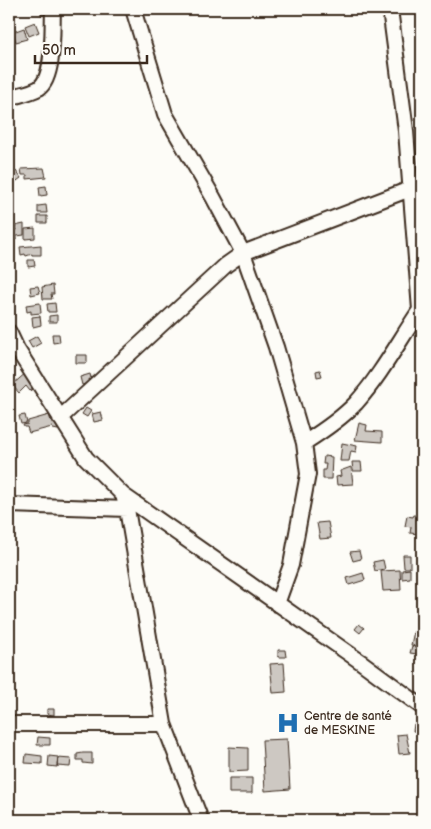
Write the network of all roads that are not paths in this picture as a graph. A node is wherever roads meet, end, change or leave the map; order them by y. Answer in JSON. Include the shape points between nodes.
{"nodes":[{"id":1,"x":53,"y":9,"type":"edge"},
{"id":2,"x":133,"y":9,"type":"edge"},
{"id":3,"x":390,"y":9,"type":"edge"},
{"id":4,"x":9,"y":98,"type":"edge"},
{"id":5,"x":410,"y":189,"type":"junction"},
{"id":6,"x":243,"y":253,"type":"junction"},
{"id":7,"x":421,"y":315,"type":"edge"},
{"id":8,"x":9,"y":332,"type":"edge"},
{"id":9,"x":60,"y":418,"type":"junction"},
{"id":10,"x":304,"y":443,"type":"junction"},
{"id":11,"x":123,"y":495,"type":"junction"},
{"id":12,"x":9,"y":505,"type":"edge"},
{"id":13,"x":127,"y":509,"type":"junction"},
{"id":14,"x":277,"y":604,"type":"junction"},
{"id":15,"x":422,"y":707,"type":"edge"},
{"id":16,"x":9,"y":724,"type":"edge"},
{"id":17,"x":164,"y":724,"type":"junction"},
{"id":18,"x":201,"y":820,"type":"edge"}],
"edges":[{"from":1,"to":4,"type":"street","via":[[51,58],[45,81],[39,88]]},
{"from":2,"to":6,"type":"street","via":[[165,114]]},
{"from":3,"to":5,"type":"street"},
{"from":5,"to":6,"type":"street"},
{"from":5,"to":7,"type":"street"},
{"from":6,"to":9,"type":"street"},
{"from":6,"to":10,"type":"street","via":[[276,347]]},
{"from":7,"to":10,"type":"street","via":[[356,403],[334,424]]},
{"from":8,"to":9,"type":"street","via":[[16,349]]},
{"from":9,"to":11,"type":"street","via":[[86,458]]},
{"from":10,"to":14,"type":"street","via":[[308,474],[291,565]]},
{"from":11,"to":13,"type":"street"},
{"from":11,"to":14,"type":"street"},
{"from":12,"to":13,"type":"street"},
{"from":13,"to":17,"type":"street"},
{"from":14,"to":15,"type":"street"},
{"from":16,"to":17,"type":"street"},
{"from":17,"to":18,"type":"street"}]}
